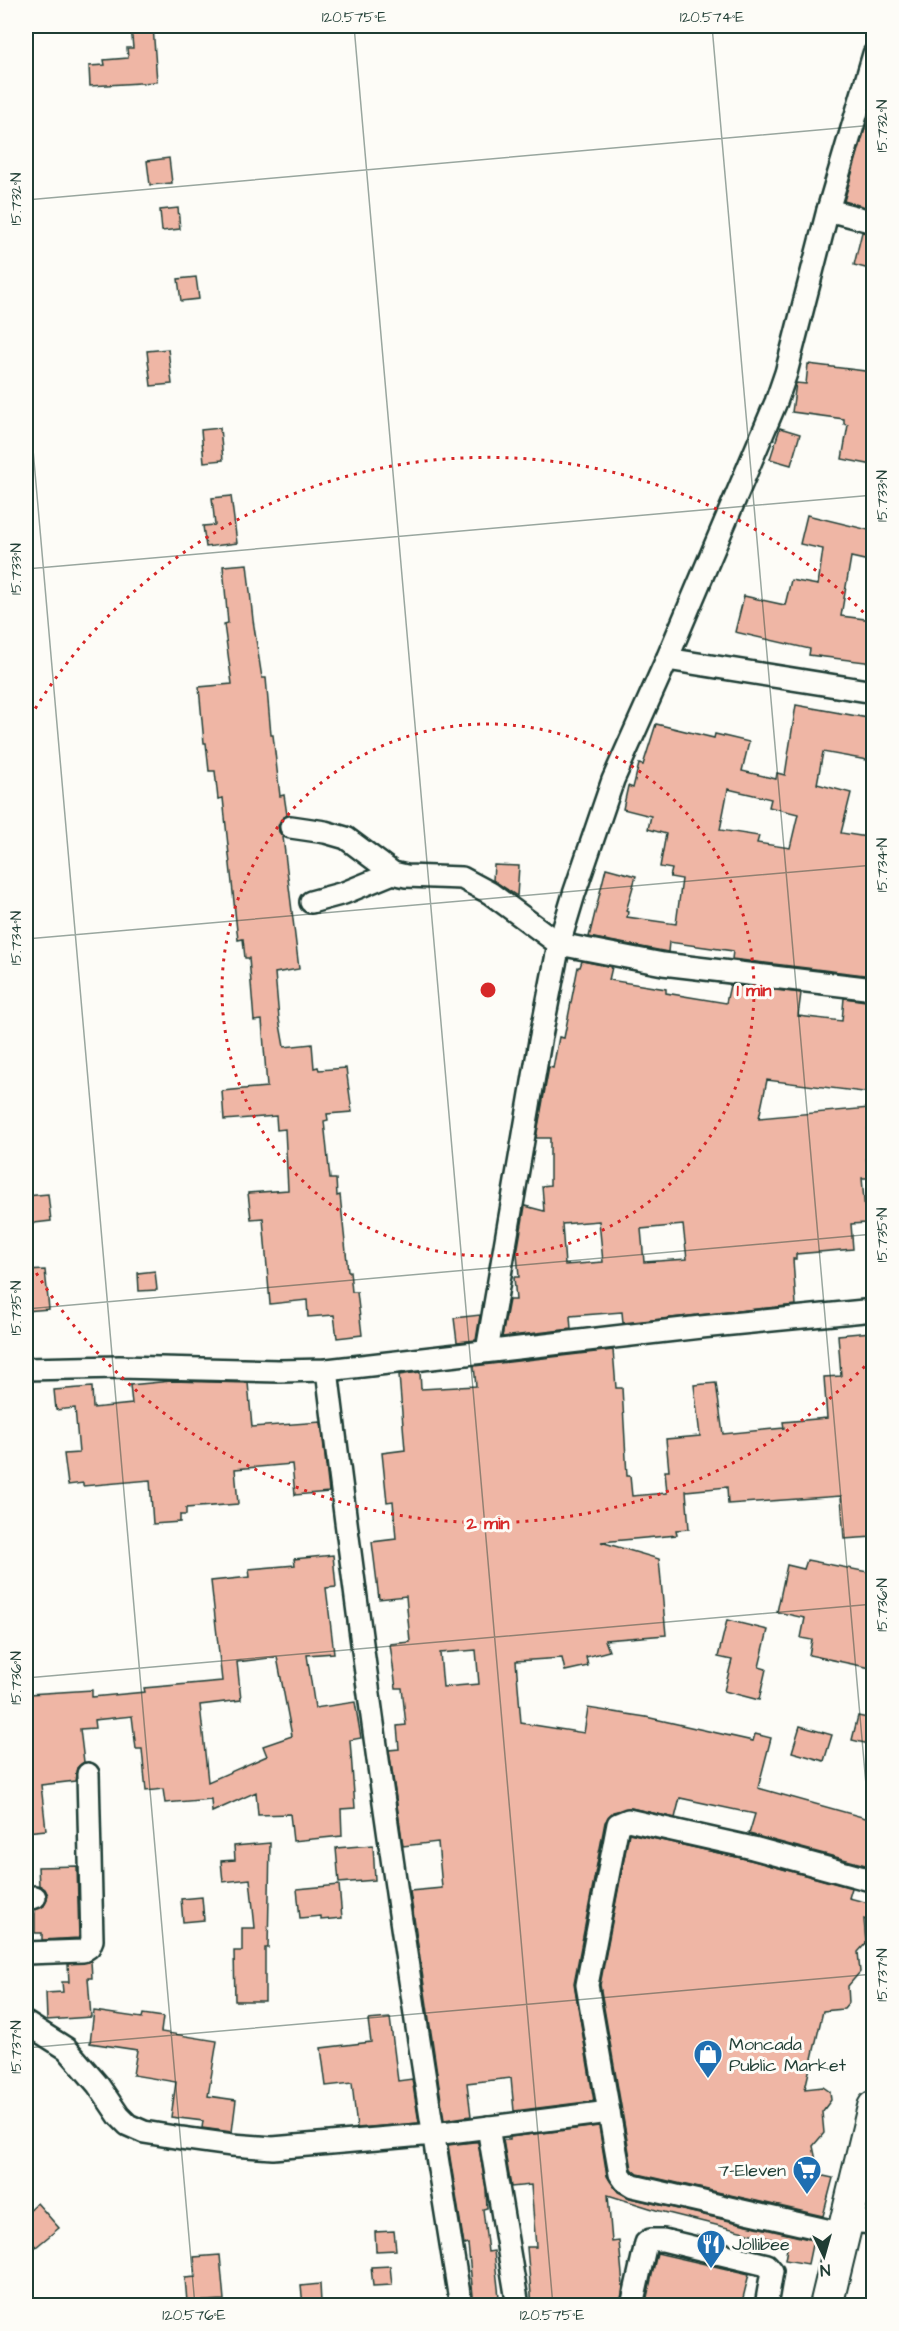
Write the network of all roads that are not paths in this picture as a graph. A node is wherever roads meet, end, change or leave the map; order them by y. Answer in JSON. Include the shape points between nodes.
{"nodes":[{"id":1,"x":873,"y":54,"type":"edge"},
{"id":2,"x":828,"y":210,"type":"junction"},
{"id":3,"x":873,"y":222,"type":"edge"},
{"id":4,"x":668,"y":659,"type":"junction"},
{"id":5,"x":873,"y":692,"type":"edge"},
{"id":6,"x":291,"y":827,"type":"dead end"},
{"id":7,"x":393,"y":873,"type":"junction"},
{"id":8,"x":311,"y":902,"type":"dead end"},
{"id":9,"x":559,"y":944,"type":"junction"},
{"id":10,"x":873,"y":989,"type":"edge"},
{"id":11,"x":873,"y":1310,"type":"edge"},
{"id":12,"x":487,"y":1351,"type":"junction"},
{"id":13,"x":26,"y":1369,"type":"edge"},
{"id":14,"x":327,"y":1370,"type":"junction"},
{"id":15,"x":88,"y":1774,"type":"dead end"},
{"id":16,"x":873,"y":1881,"type":"edge"},
{"id":17,"x":26,"y":1953,"type":"edge"},
{"id":18,"x":26,"y":2023,"type":"edge"},
{"id":19,"x":873,"y":2107,"type":"edge"},
{"id":20,"x":609,"y":2112,"type":"junction"},
{"id":21,"x":488,"y":2127,"type":"junction"},
{"id":22,"x":434,"y":2134,"type":"junction"},
{"id":23,"x":855,"y":2226,"type":"edge"},
{"id":24,"x":766,"y":2305,"type":"edge"},
{"id":25,"x":461,"y":2306,"type":"edge"},
{"id":26,"x":519,"y":2306,"type":"edge"},
{"id":27,"x":633,"y":2306,"type":"edge"},
{"id":28,"x":826,"y":2306,"type":"edge"}],
"edges":[{"from":1,"to":2,"type":"street"},
{"from":2,"to":3,"type":"street"},
{"from":2,"to":4,"type":"street","via":[[776,402]]},
{"from":4,"to":5,"type":"street"},
{"from":4,"to":9,"type":"street","via":[[613,780]]},
{"from":6,"to":7,"type":"street","via":[[346,838]]},
{"from":7,"to":8,"type":"street"},
{"from":7,"to":9,"type":"street","via":[[462,878],[490,893]]},
{"from":9,"to":10,"type":"street","via":[[663,964]]},
{"from":9,"to":12,"type":"street"},
{"from":11,"to":12,"type":"street"},
{"from":12,"to":14,"type":"street"},
{"from":13,"to":14,"type":"street"},
{"from":14,"to":22,"type":"street","via":[[361,1644]]},
{"from":15,"to":17,"type":"street","via":[[92,1940],[83,1951]]},
{"from":16,"to":20,"type":"street","via":[[753,1848],[621,1821],[587,1985]]},
{"from":18,"to":22,"type":"street","via":[[67,2049],[119,2116],[144,2132],[273,2148]]},
{"from":19,"to":23,"type":"highway"},
{"from":20,"to":21,"type":"street"},
{"from":20,"to":23,"type":"street","via":[[620,2174],[633,2186]]},
{"from":21,"to":22,"type":"street"},
{"from":21,"to":26,"type":"street"},
{"from":22,"to":25,"type":"street"},
{"from":23,"to":28,"type":"highway"},
{"from":24,"to":27,"type":"street","via":[[772,2271],[767,2265],[650,2240],[646,2243]]}]}
